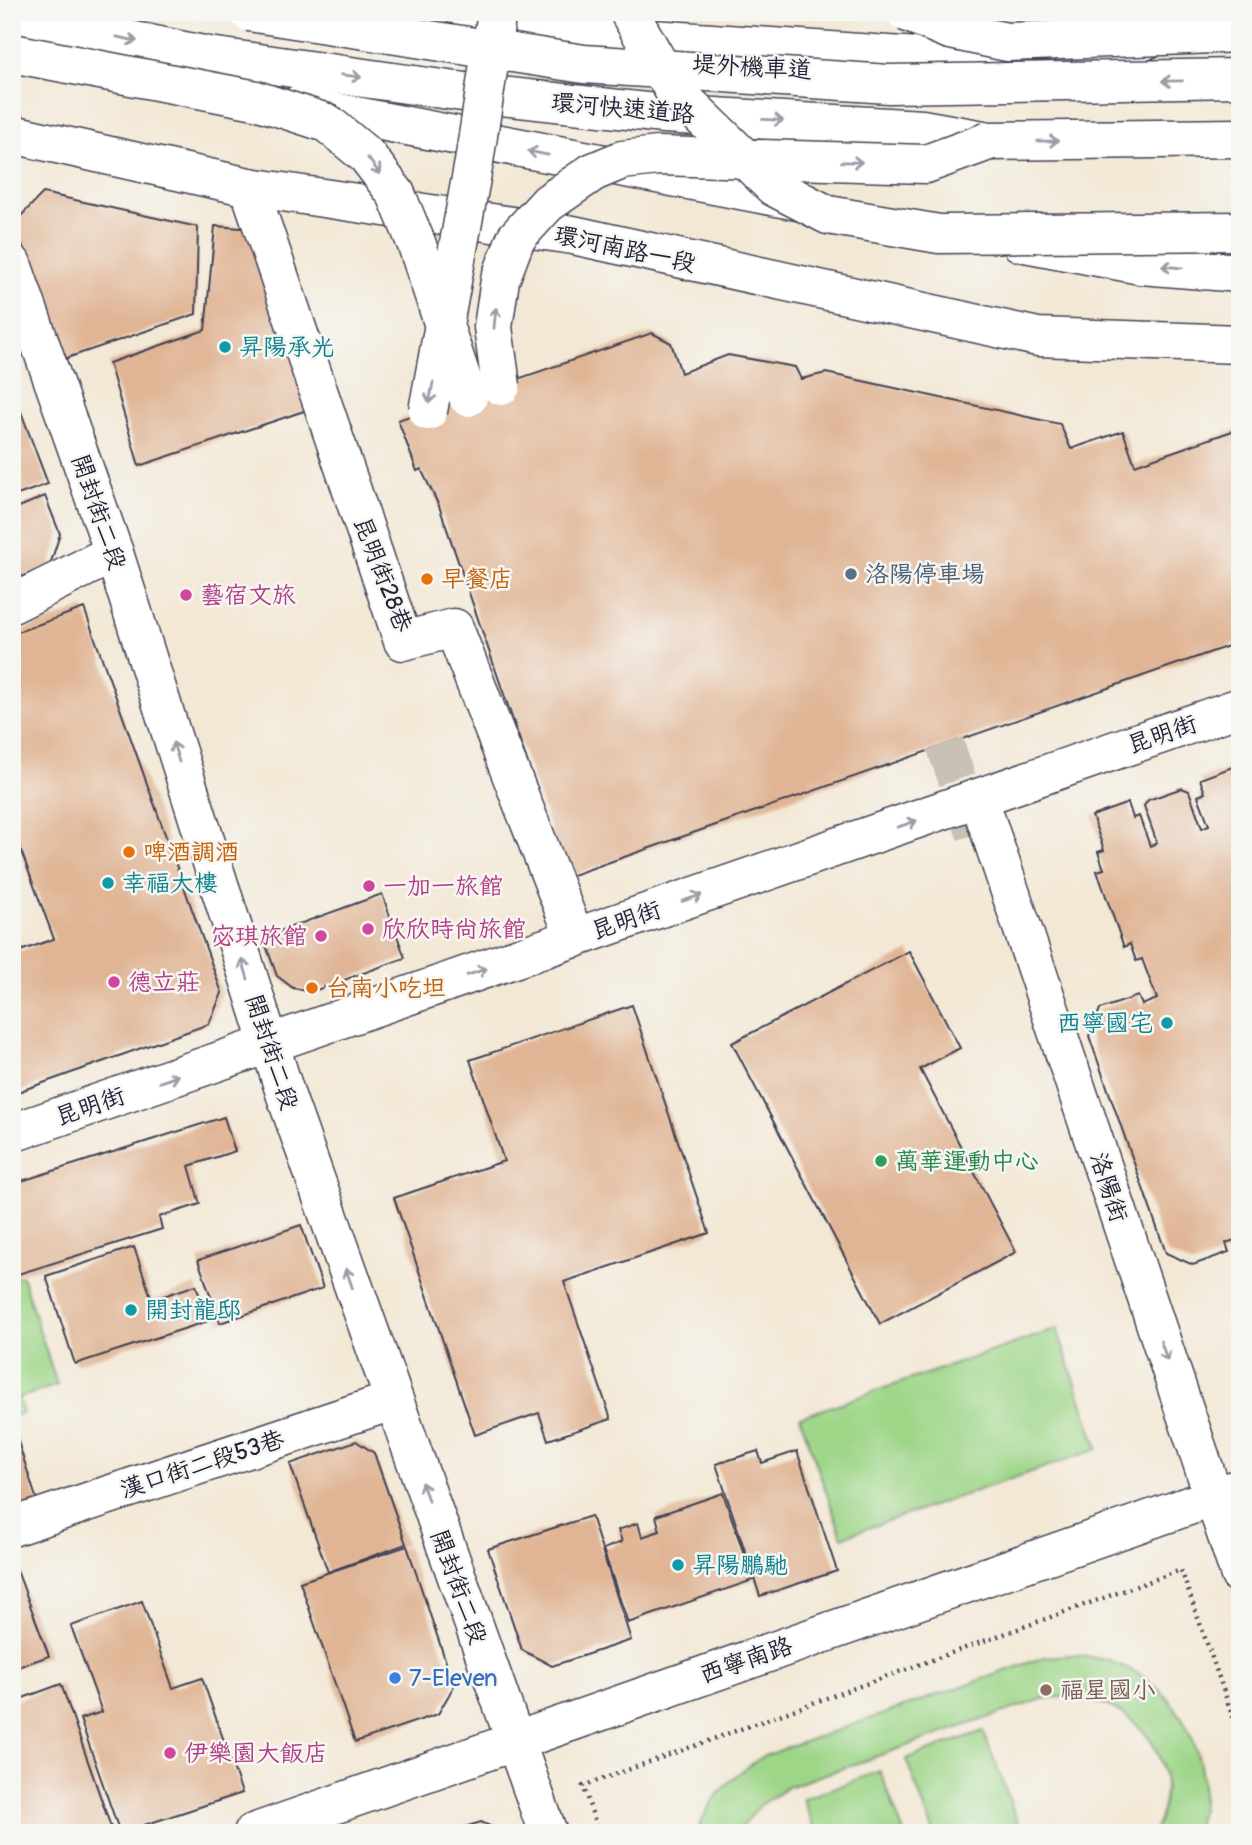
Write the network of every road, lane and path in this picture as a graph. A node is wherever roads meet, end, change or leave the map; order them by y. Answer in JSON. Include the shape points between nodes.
{"nodes":[{"id":1,"x":249,"y":12,"type":"edge"},
{"id":2,"x":279,"y":12,"type":"edge"},
{"id":3,"x":443,"y":12,"type":"edge"},
{"id":4,"x":497,"y":12,"type":"edge"},
{"id":5,"x":629,"y":12,"type":"edge"},
{"id":6,"x":906,"y":12,"type":"edge"},
{"id":7,"x":1166,"y":12,"type":"edge"},
{"id":8,"x":1215,"y":12,"type":"edge"},
{"id":9,"x":12,"y":16,"type":"edge"},
{"id":10,"x":1240,"y":33,"type":"edge"},
{"id":11,"x":12,"y":43,"type":"edge"},
{"id":12,"x":12,"y":53,"type":"edge"},
{"id":13,"x":1240,"y":78,"type":"edge"},
{"id":14,"x":12,"y":134,"type":"edge"},
{"id":15,"x":1240,"y":138,"type":"edge"},
{"id":16,"x":989,"y":141,"type":"junction"},
{"id":17,"x":249,"y":187,"type":"junction"},
{"id":18,"x":1240,"y":231,"type":"edge"},
{"id":19,"x":12,"y":264,"type":"edge"},
{"id":20,"x":1240,"y":273,"type":"edge"},
{"id":21,"x":1240,"y":344,"type":"edge"},
{"id":22,"x":428,"y":411,"type":"dead end"},
{"id":23,"x":114,"y":553,"type":"junction"},
{"id":24,"x":12,"y":604,"type":"edge"},
{"id":25,"x":1240,"y":707,"type":"edge"},
{"id":26,"x":979,"y":799,"type":"junction"},
{"id":27,"x":987,"y":866,"type":"tunnel mouth"},
{"id":28,"x":575,"y":938,"type":"junction"},
{"id":29,"x":270,"y":1045,"type":"junction"},
{"id":30,"x":12,"y":1133,"type":"edge"},
{"id":31,"x":1148,"y":1305,"type":"junction"},
{"id":32,"x":392,"y":1401,"type":"junction"},
{"id":33,"x":1227,"y":1493,"type":"edge"},
{"id":34,"x":12,"y":1527,"type":"edge"},
{"id":35,"x":1240,"y":1575,"type":"edge"},
{"id":36,"x":1240,"y":1737,"type":"edge"},
{"id":37,"x":518,"y":1740,"type":"junction"},
{"id":38,"x":253,"y":1833,"type":"edge"},
{"id":39,"x":548,"y":1833,"type":"edge"},
{"id":40,"x":599,"y":1833,"type":"edge"}],
"edges":[{"from":13,"to":1,"type":"main road","name":"環河快速道路","one_way":true,"bridge":true,"via":[[861,82],[584,64]]},
{"from":2,"to":8,"type":"main road","name":"堤外機車道","via":[[627,60],[1039,83]]},
{"from":3,"to":7,"type":"main road","name":"堤外機車道","via":[[623,37],[1037,65]]},
{"from":4,"to":22,"type":"main road","one_way":true,"bridge":true},
{"from":5,"to":18,"type":"main road","bridge":true,"via":[[673,89],[774,187],[828,215],[939,234]]},
{"from":6,"to":10,"type":"main road","bridge":true,"via":[[950,30],[1007,42]]},
{"from":9,"to":16,"type":"main road","name":"環河快速道路","one_way":true,"bridge":true,"via":[[209,56],[456,91],[664,114],[922,129]]},
{"from":20,"to":11,"type":"main road","one_way":true,"bridge":true,"via":[[1141,265],[432,133]]},
{"from":12,"to":16,"type":"main road","one_way":true,"bridge":true,"via":[[256,100],[327,123],[367,156],[396,194],[484,391],[500,280],[516,238],[548,203],[593,172],[622,160],[658,156],[926,164]]},
{"from":14,"to":17,"type":"main road","name":"環河南路一段"},
{"from":16,"to":15,"type":"main road","name":"環河快速道路","one_way":true},
{"from":17,"to":21,"type":"main road","name":"環河南路一段","via":[[573,236],[1038,337]]},
{"from":17,"to":28,"type":"main road","name":"昆明街28巷","via":[[403,641],[454,628]]},
{"from":19,"to":23,"type":"main road","name":"開封街二段"},
{"from":23,"to":24,"type":"main road"},
{"from":29,"to":23,"type":"main road","name":"開封街二段","one_way":true},
{"from":25,"to":26,"type":"main road","name":"昆明街"},
{"from":28,"to":26,"type":"main road","name":"昆明街","one_way":true},
{"from":26,"to":31,"type":"main road","name":"洛陽街"},
{"from":27,"to":31,"type":"main road","via":[[1103,1214]]},
{"from":29,"to":28,"type":"main road","name":"昆明街","one_way":true},
{"from":30,"to":29,"type":"main road","name":"昆明街","one_way":true},
{"from":32,"to":29,"type":"main road","name":"開封街二段","one_way":true},
{"from":31,"to":33,"type":"main road","name":"洛陽街","one_way":true},
{"from":32,"to":34,"type":"main road","name":"漢口街二段53巷"},
{"from":37,"to":32,"type":"main road","name":"開封街二段","one_way":true},
{"from":33,"to":35,"type":"main road","name":"洛陽街"},
{"from":33,"to":37,"type":"main road","name":"西寧南路"},
{"from":36,"to":40,"type":"path","via":[[1181,1570],[583,1786]]},
{"from":37,"to":38,"type":"main road","name":"西寧南路"},
{"from":37,"to":39,"type":"main road","name":"開封街二段"}]}
